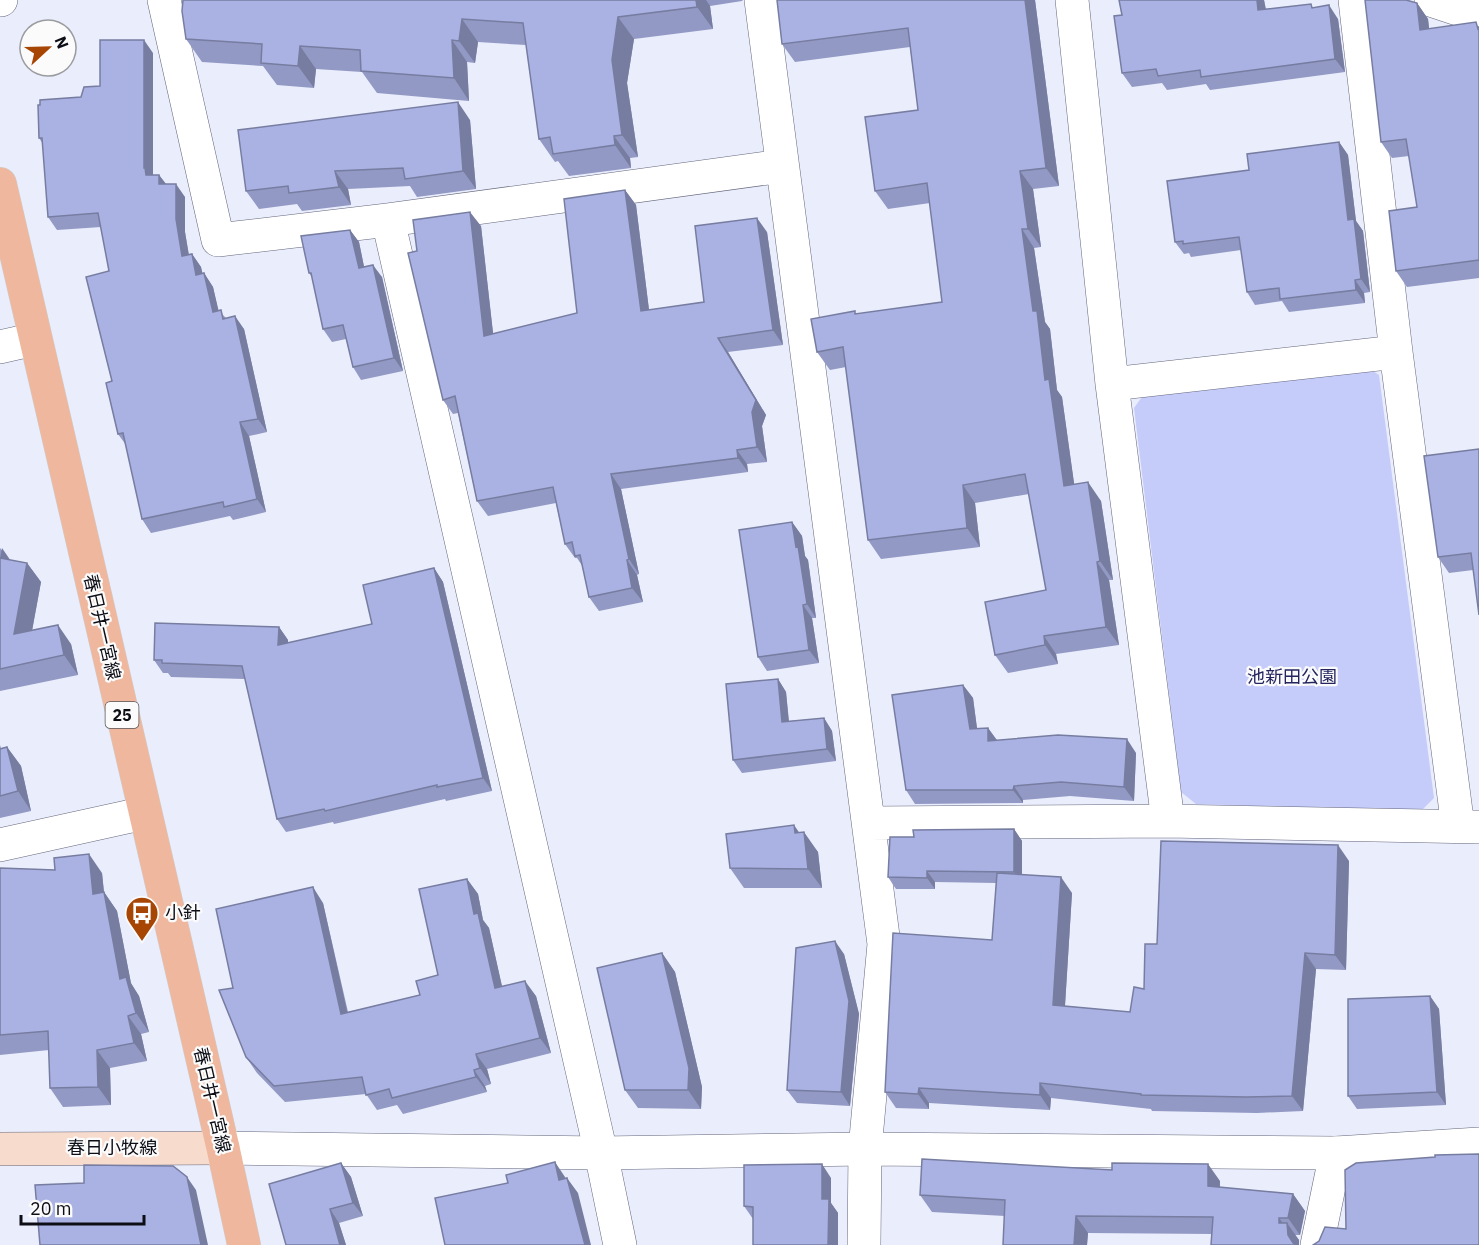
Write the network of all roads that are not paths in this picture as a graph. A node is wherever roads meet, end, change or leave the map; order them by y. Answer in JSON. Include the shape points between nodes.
{"nodes":[{"id":1,"x":164,"y":0,"type":"edge"},
{"id":2,"x":761,"y":0,"type":"edge"},
{"id":3,"x":1072,"y":0,"type":"edge"},
{"id":4,"x":1355,"y":0,"type":"edge"},
{"id":5,"x":1431,"y":0,"type":"edge"},
{"id":6,"x":1479,"y":16,"type":"edge"},
{"id":7,"x":782,"y":166,"type":"junction"},
{"id":8,"x":0,"y":184,"type":"edge"},
{"id":9,"x":388,"y":220,"type":"junction"},
{"id":10,"x":35,"y":339,"type":"junction"},
{"id":11,"x":0,"y":347,"type":"edge"},
{"id":12,"x":1396,"y":352,"type":"junction"},
{"id":13,"x":1112,"y":384,"type":"junction"},
{"id":14,"x":145,"y":813,"type":"junction"},
{"id":15,"x":1168,"y":821,"type":"junction"},
{"id":16,"x":869,"y":824,"type":"junction"},
{"id":17,"x":1469,"y":827,"type":"edge"},
{"id":18,"x":0,"y":845,"type":"edge"},
{"id":19,"x":1479,"y":1144,"type":"edge"},
{"id":20,"x":223,"y":1148,"type":"junction"},
{"id":21,"x":0,"y":1149,"type":"edge"},
{"id":22,"x":865,"y":1149,"type":"junction"},
{"id":23,"x":601,"y":1153,"type":"junction"},
{"id":24,"x":1336,"y":1153,"type":"junction"},
{"id":25,"x":244,"y":1245,"type":"edge"},
{"id":26,"x":620,"y":1245,"type":"edge"},
{"id":27,"x":864,"y":1245,"type":"edge"},
{"id":28,"x":1317,"y":1245,"type":"edge"}],
"edges":[{"from":1,"to":9,"type":"street","via":[[218,240]]},
{"from":2,"to":7,"type":"street"},
{"from":3,"to":13,"type":"street"},
{"from":4,"to":12,"type":"street"},
{"from":5,"to":6,"type":"street"},
{"from":7,"to":9,"type":"street"},
{"from":7,"to":16,"type":"street"},
{"from":8,"to":10,"type":"main road","name":"春日井一宮線","number":"25"},
{"from":9,"to":23,"type":"street"},
{"from":10,"to":11,"type":"street"},
{"from":10,"to":14,"type":"main road","name":"春日井一宮線","number":"25"},
{"from":12,"to":13,"type":"street"},
{"from":12,"to":17,"type":"street"},
{"from":13,"to":15,"type":"street"},
{"from":14,"to":18,"type":"street"},
{"from":14,"to":20,"type":"main road","name":"春日井一宮線","number":"25"},
{"from":15,"to":16,"type":"street"},
{"from":15,"to":17,"type":"street"},
{"from":16,"to":22,"type":"street","via":[[884,944]]},
{"from":19,"to":24,"type":"street"},
{"from":20,"to":21,"type":"main road","name":"春日小牧線"},
{"from":20,"to":23,"type":"street"},
{"from":20,"to":25,"type":"main road","name":"春日井一宮線","number":"25"},
{"from":22,"to":23,"type":"street"},
{"from":22,"to":24,"type":"street"},
{"from":22,"to":27,"type":"street"},
{"from":23,"to":26,"type":"street"},
{"from":24,"to":28,"type":"street"}]}
